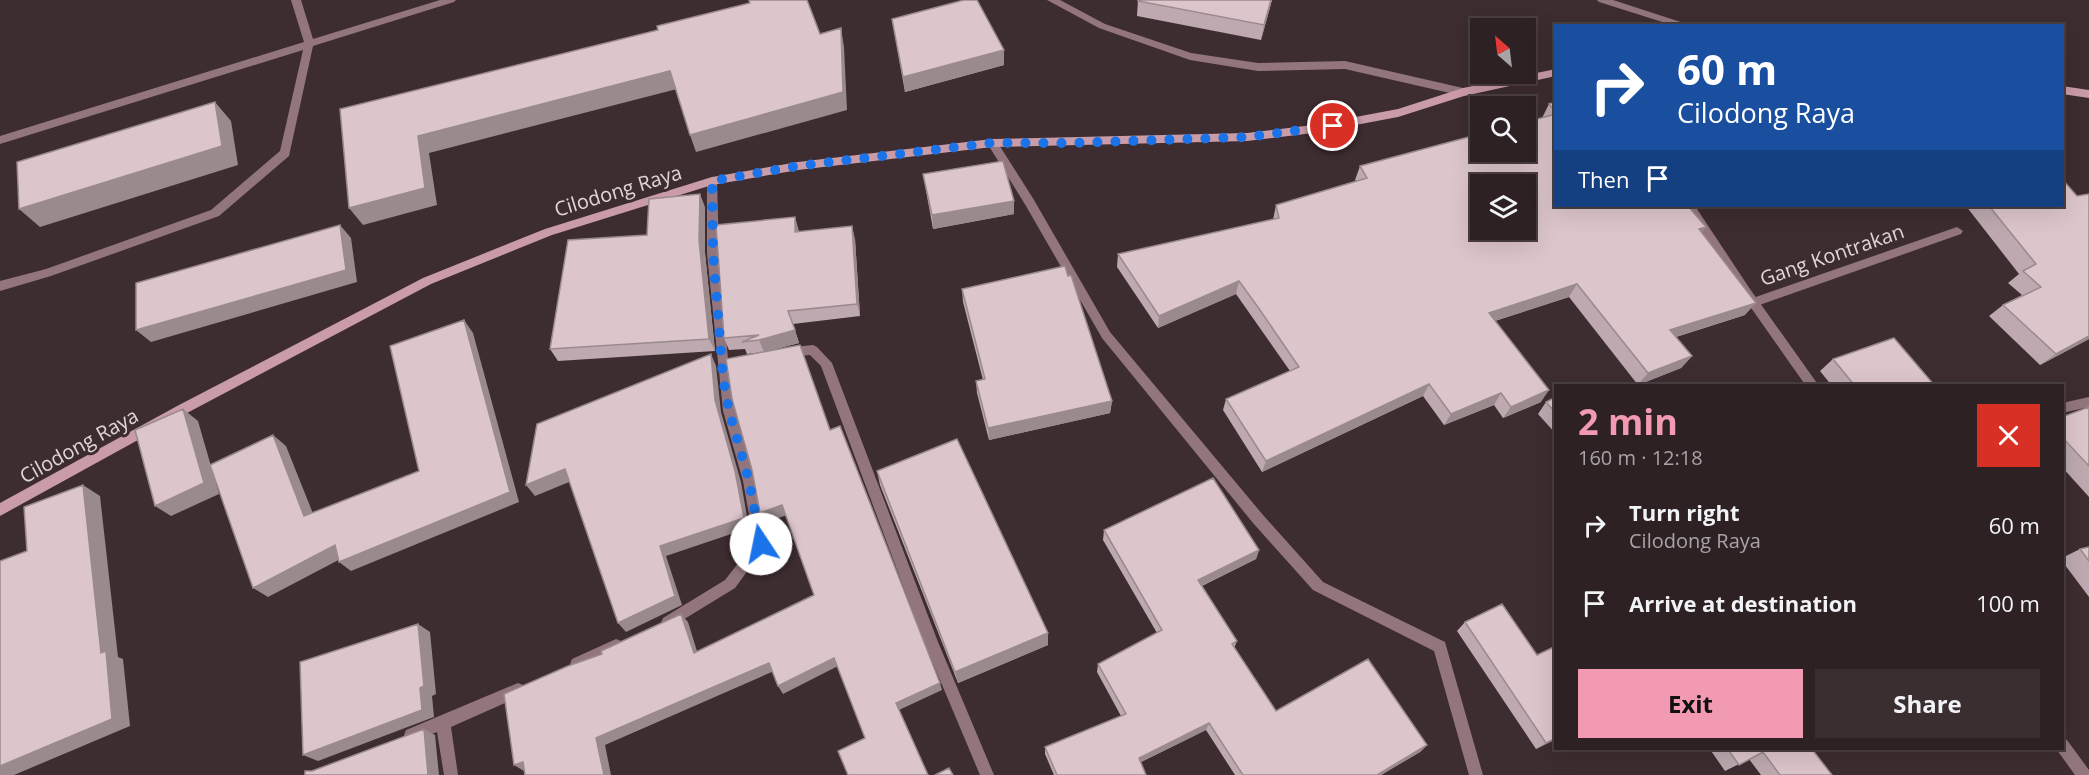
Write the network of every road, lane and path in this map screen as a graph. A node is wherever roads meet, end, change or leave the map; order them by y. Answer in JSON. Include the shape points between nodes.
{"nodes":[{"id":1,"x":296,"y":0,"type":"edge"},
{"id":2,"x":451,"y":0,"type":"edge"},
{"id":3,"x":1052,"y":0,"type":"edge"},
{"id":4,"x":1602,"y":0,"type":"edge"},
{"id":5,"x":1681,"y":24,"type":"edge"},
{"id":6,"x":309,"y":43,"type":"junction"},
{"id":7,"x":1554,"y":72,"type":"edge"},
{"id":8,"x":2064,"y":90,"type":"edge"},
{"id":9,"x":1463,"y":92,"type":"junction"},
{"id":10,"x":2089,"y":94,"type":"edge"},
{"id":11,"x":0,"y":140,"type":"edge"},
{"id":12,"x":992,"y":143,"type":"junction"},
{"id":13,"x":712,"y":181,"type":"junction"},
{"id":14,"x":1691,"y":207,"type":"edge"},
{"id":15,"x":1957,"y":231,"type":"dead end"},
{"id":16,"x":0,"y":286,"type":"edge"},
{"id":17,"x":1754,"y":302,"type":"junction"},
{"id":18,"x":775,"y":356,"type":"edge"},
{"id":19,"x":754,"y":360,"type":"edge"},
{"id":20,"x":723,"y":365,"type":"junction"},
{"id":21,"x":1812,"y":384,"type":"edge"},
{"id":22,"x":2089,"y":402,"type":"edge"},
{"id":23,"x":2064,"y":408,"type":"edge"},
{"id":24,"x":0,"y":510,"type":"edge"},
{"id":25,"x":654,"y":629,"type":"edge"},
{"id":26,"x":633,"y":639,"type":"edge"},
{"id":27,"x":569,"y":667,"type":"edge"},
{"id":28,"x":526,"y":686,"type":"edge"},
{"id":29,"x":443,"y":723,"type":"junction"},
{"id":30,"x":401,"y":739,"type":"edge"},
{"id":31,"x":2064,"y":748,"type":"edge"},
{"id":32,"x":451,"y":775,"type":"edge"},
{"id":33,"x":987,"y":775,"type":"edge"},
{"id":34,"x":1476,"y":775,"type":"edge"},
{"id":35,"x":2085,"y":775,"type":"edge"}],
"edges":[{"from":1,"to":6,"type":"street"},
{"from":2,"to":6,"type":"street"},
{"from":3,"to":9,"type":"street","via":[[1102,26],[1190,56],[1258,67],[1345,65]]},
{"from":4,"to":5,"type":"street"},
{"from":6,"to":11,"type":"street"},
{"from":6,"to":16,"type":"street","via":[[285,153],[214,213]]},
{"from":7,"to":9,"type":"street","name":"Cilodong Raya"},
{"from":8,"to":10,"type":"street"},
{"from":9,"to":12,"type":"street","name":"Cilodong Raya","via":[[1353,123],[1247,137]]},
{"from":12,"to":13,"type":"street","name":"Cilodong Raya","via":[[798,166]]},
{"from":12,"to":34,"type":"street","via":[[1106,335],[1258,519],[1318,586],[1440,647]]},
{"from":13,"to":20,"type":"street","via":[[713,253]]},
{"from":13,"to":24,"type":"street","name":"Cilodong Raya","via":[[549,231],[428,281]]},
{"from":14,"to":17,"type":"street"},
{"from":15,"to":17,"type":"street","name":"Gang Kontrakan"},
{"from":17,"to":21,"type":"street"},
{"from":18,"to":33,"type":"street","via":[[813,350],[826,363],[931,642]]},
{"from":19,"to":20,"type":"street"},
{"from":20,"to":25,"type":"street","via":[[729,411],[749,481],[761,544],[730,584]]},
{"from":22,"to":23,"type":"street"},
{"from":26,"to":27,"type":"street"},
{"from":28,"to":29,"type":"street"},
{"from":29,"to":30,"type":"street"},
{"from":29,"to":32,"type":"street"},
{"from":31,"to":35,"type":"street"}]}
